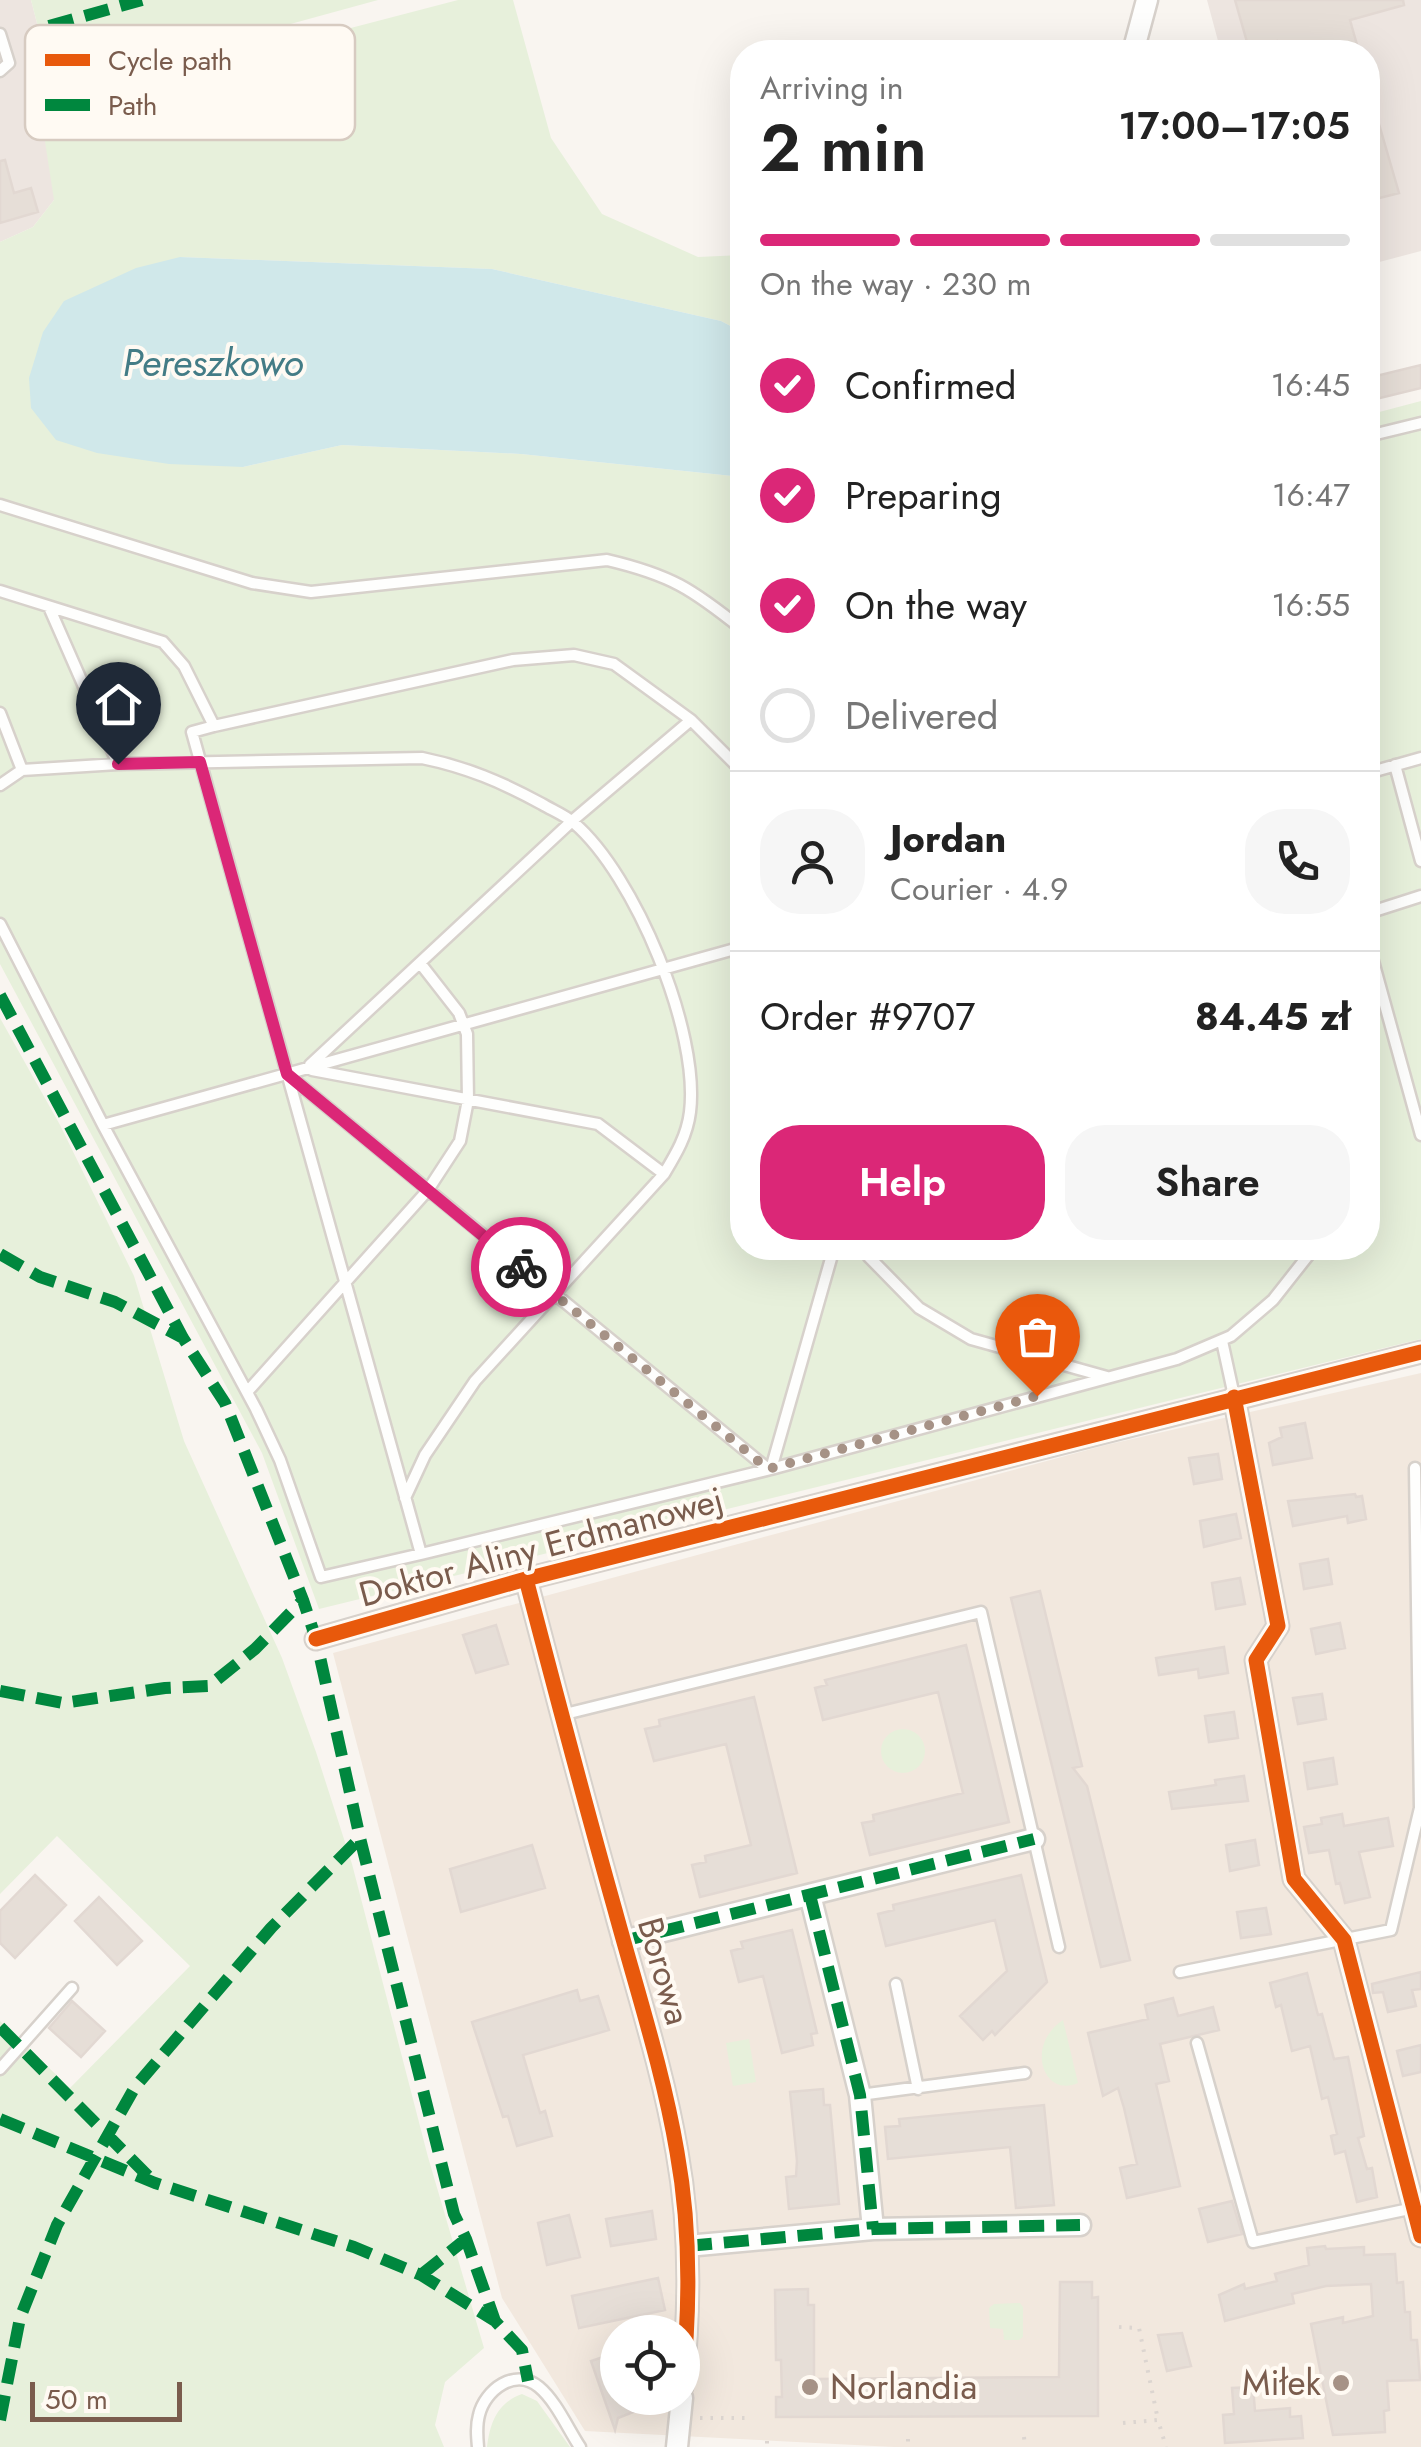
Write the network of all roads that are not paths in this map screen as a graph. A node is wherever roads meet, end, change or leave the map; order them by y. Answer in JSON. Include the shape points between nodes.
{"nodes":[{"id":1,"x":1146,"y":0,"type":"edge"},
{"id":2,"x":0,"y":34,"type":"edge"},
{"id":3,"x":1136,"y":40,"type":"edge"},
{"id":4,"x":0,"y":71,"type":"edge"},
{"id":5,"x":1421,"y":422,"type":"edge"},
{"id":6,"x":1380,"y":433,"type":"edge"},
{"id":7,"x":0,"y":505,"type":"edge"},
{"id":8,"x":0,"y":592,"type":"edge"},
{"id":9,"x":49,"y":607,"type":"junction"},
{"id":10,"x":730,"y":620,"type":"edge"},
{"id":11,"x":0,"y":713,"type":"edge"},
{"id":12,"x":691,"y":720,"type":"junction"},
{"id":13,"x":214,"y":726,"type":"junction"},
{"id":14,"x":1421,"y":758,"type":"edge"},
{"id":15,"x":730,"y":759,"type":"edge"},
{"id":16,"x":200,"y":762,"type":"junction"},
{"id":17,"x":118,"y":764,"type":"junction"},
{"id":18,"x":1395,"y":765,"type":"junction"},
{"id":19,"x":1380,"y":769,"type":"edge"},
{"id":20,"x":22,"y":770,"type":"junction"},
{"id":21,"x":0,"y":785,"type":"edge"},
{"id":22,"x":572,"y":821,"type":"junction"},
{"id":23,"x":1421,"y":861,"type":"edge"},
{"id":24,"x":1421,"y":896,"type":"edge"},
{"id":25,"x":1380,"y":908,"type":"edge"},
{"id":26,"x":0,"y":924,"type":"edge"},
{"id":27,"x":730,"y":949,"type":"edge"},
{"id":28,"x":420,"y":963,"type":"junction"},
{"id":29,"x":662,"y":969,"type":"junction"},
{"id":30,"x":1380,"y":985,"type":"edge"},
{"id":31,"x":464,"y":1024,"type":"junction"},
{"id":32,"x":306,"y":1069,"type":"junction"},
{"id":33,"x":287,"y":1074,"type":"junction"},
{"id":34,"x":1421,"y":1077,"type":"edge"},
{"id":35,"x":1407,"y":1081,"type":"junction"},
{"id":36,"x":468,"y":1100,"type":"junction"},
{"id":37,"x":103,"y":1125,"type":"junction"},
{"id":38,"x":1421,"y":1135,"type":"edge"},
{"id":39,"x":664,"y":1174,"type":"junction"},
{"id":40,"x":428,"y":1190,"type":"junction"},
{"id":41,"x":830,"y":1260,"type":"edge"},
{"id":42,"x":872,"y":1260,"type":"edge"},
{"id":43,"x":1305,"y":1260,"type":"edge"},
{"id":44,"x":346,"y":1284,"type":"junction"},
{"id":45,"x":555,"y":1295,"type":"junction"},
{"id":46,"x":1222,"y":1340,"type":"junction"},
{"id":47,"x":1421,"y":1352,"type":"edge"},
{"id":48,"x":1109,"y":1377,"type":"junction"},
{"id":49,"x":248,"y":1392,"type":"junction"},
{"id":50,"x":1234,"y":1398,"type":"junction"},
{"id":51,"x":1415,"y":1468,"type":"dead end"},
{"id":52,"x":769,"y":1469,"type":"junction"},
{"id":53,"x":405,"y":1498,"type":"junction"},
{"id":54,"x":421,"y":1554,"type":"junction"},
{"id":55,"x":526,"y":1579,"type":"junction"},
{"id":56,"x":316,"y":1639,"type":"dead end"},
{"id":57,"x":561,"y":1715,"type":"junction"},
{"id":58,"x":1034,"y":1838,"type":"junction"},
{"id":59,"x":810,"y":1895,"type":"junction"},
{"id":60,"x":1344,"y":1940,"type":"junction"},
{"id":61,"x":623,"y":1941,"type":"junction"},
{"id":62,"x":1059,"y":1947,"type":"dead end"},
{"id":63,"x":1180,"y":1972,"type":"dead end"},
{"id":64,"x":896,"y":1984,"type":"dead end"},
{"id":65,"x":72,"y":1988,"type":"dead end"},
{"id":66,"x":1197,"y":2043,"type":"dead end"},
{"id":67,"x":0,"y":2069,"type":"edge"},
{"id":68,"x":1024,"y":2072,"type":"dead end"},
{"id":69,"x":918,"y":2089,"type":"junction"},
{"id":70,"x":860,"y":2095,"type":"junction"},
{"id":71,"x":1414,"y":2208,"type":"junction"},
{"id":72,"x":1080,"y":2225,"type":"dead end"},
{"id":73,"x":873,"y":2229,"type":"junction"},
{"id":74,"x":1421,"y":2236,"type":"edge"},
{"id":75,"x":686,"y":2246,"type":"junction"},
{"id":76,"x":687,"y":2315,"type":"edge"},
{"id":77,"x":680,"y":2415,"type":"edge"},
{"id":78,"x":478,"y":2447,"type":"edge"},
{"id":79,"x":580,"y":2447,"type":"edge"},
{"id":80,"x":677,"y":2447,"type":"edge"}],
"edges":[{"from":1,"to":3,"type":"street"},
{"from":2,"to":4,"type":"lane","via":[[9,63]]},
{"from":5,"to":6,"type":"lane"},
{"from":7,"to":10,"type":"lane","via":[[252,583],[311,592],[607,560],[692,590]]},
{"from":8,"to":9,"type":"lane"},
{"from":9,"to":13,"type":"lane","via":[[163,642],[184,666]]},
{"from":9,"to":17,"type":"lane"},
{"from":11,"to":20,"type":"lane"},
{"from":12,"to":13,"type":"lane","via":[[614,664],[574,655],[513,660]]},
{"from":12,"to":15,"type":"lane"},
{"from":12,"to":22,"type":"lane"},
{"from":13,"to":16,"type":"lane","via":[[192,732]]},
{"from":14,"to":18,"type":"lane"},
{"from":16,"to":17,"type":"lane"},
{"from":16,"to":22,"type":"lane","via":[[422,758],[495,779]]},
{"from":16,"to":33,"type":"lane"},
{"from":17,"to":20,"type":"lane"},
{"from":18,"to":19,"type":"lane"},
{"from":18,"to":23,"type":"lane"},
{"from":20,"to":21,"type":"lane"},
{"from":22,"to":28,"type":"lane"},
{"from":22,"to":29,"type":"lane","via":[[606,855]]},
{"from":24,"to":25,"type":"lane"},
{"from":26,"to":37,"type":"lane"},
{"from":27,"to":29,"type":"lane"},
{"from":28,"to":31,"type":"lane"},
{"from":28,"to":32,"type":"lane"},
{"from":29,"to":31,"type":"lane"},
{"from":29,"to":39,"type":"lane","via":[[690,1064],[683,1144]]},
{"from":30,"to":35,"type":"lane"},
{"from":31,"to":32,"type":"lane"},
{"from":31,"to":36,"type":"lane"},
{"from":32,"to":33,"type":"lane"},
{"from":32,"to":36,"type":"lane"},
{"from":33,"to":37,"type":"lane"},
{"from":33,"to":40,"type":"lane"},
{"from":33,"to":44,"type":"lane"},
{"from":34,"to":35,"type":"lane"},
{"from":35,"to":38,"type":"lane"},
{"from":36,"to":39,"type":"lane","via":[[598,1124]]},
{"from":36,"to":40,"type":"lane","via":[[460,1141]]},
{"from":37,"to":49,"type":"lane"},
{"from":39,"to":45,"type":"lane"},
{"from":40,"to":44,"type":"lane"},
{"from":40,"to":45,"type":"lane"},
{"from":41,"to":52,"type":"lane"},
{"from":42,"to":48,"type":"lane","via":[[919,1308],[970,1339]]},
{"from":43,"to":46,"type":"lane","via":[[1274,1300]]},
{"from":44,"to":49,"type":"lane"},
{"from":44,"to":53,"type":"lane"},
{"from":45,"to":52,"type":"lane"},
{"from":45,"to":53,"type":"lane","via":[[475,1381]]},
{"from":46,"to":48,"type":"lane"},
{"from":46,"to":50,"type":"lane"},
{"from":47,"to":50,"type":"street","name":"Doktor Aliny Erdmanowej"},
{"from":48,"to":52,"type":"lane"},
{"from":49,"to":54,"type":"lane","via":[[321,1577]]},
{"from":50,"to":55,"type":"street","name":"Doktor Aliny Erdmanowej"},
{"from":50,"to":60,"type":"street","via":[[1278,1626],[1256,1660],[1294,1879]]},
{"from":51,"to":60,"type":"lane","via":[[1420,1808],[1392,1930]]},
{"from":52,"to":54,"type":"lane"},
{"from":53,"to":54,"type":"lane"},
{"from":55,"to":56,"type":"street","name":"Doktor Aliny Erdmanowej"},
{"from":55,"to":57,"type":"street","name":"Borowa"},
{"from":57,"to":58,"type":"lane","via":[[981,1612]]},
{"from":57,"to":61,"type":"street","name":"Borowa"},
{"from":58,"to":59,"type":"street","name":"Borowa"},
{"from":58,"to":62,"type":"lane"},
{"from":59,"to":61,"type":"street","name":"Borowa"},
{"from":59,"to":70,"type":"street"},
{"from":60,"to":63,"type":"lane"},
{"from":60,"to":71,"type":"street"},
{"from":61,"to":75,"type":"street","name":"Borowa","via":[[678,2156]]},
{"from":64,"to":69,"type":"lane"},
{"from":65,"to":67,"type":"lane"},
{"from":66,"to":71,"type":"lane","via":[[1254,2242]]},
{"from":68,"to":69,"type":"lane"},
{"from":69,"to":70,"type":"lane"},
{"from":70,"to":73,"type":"street"},
{"from":71,"to":74,"type":"street"},
{"from":72,"to":73,"type":"street"},
{"from":73,"to":75,"type":"street"},
{"from":75,"to":76,"type":"street","name":"Borowa"},
{"from":77,"to":80,"type":"street"},
{"from":78,"to":79,"type":"lane","via":[[487,2397],[517,2380],[544,2391]]}]}
